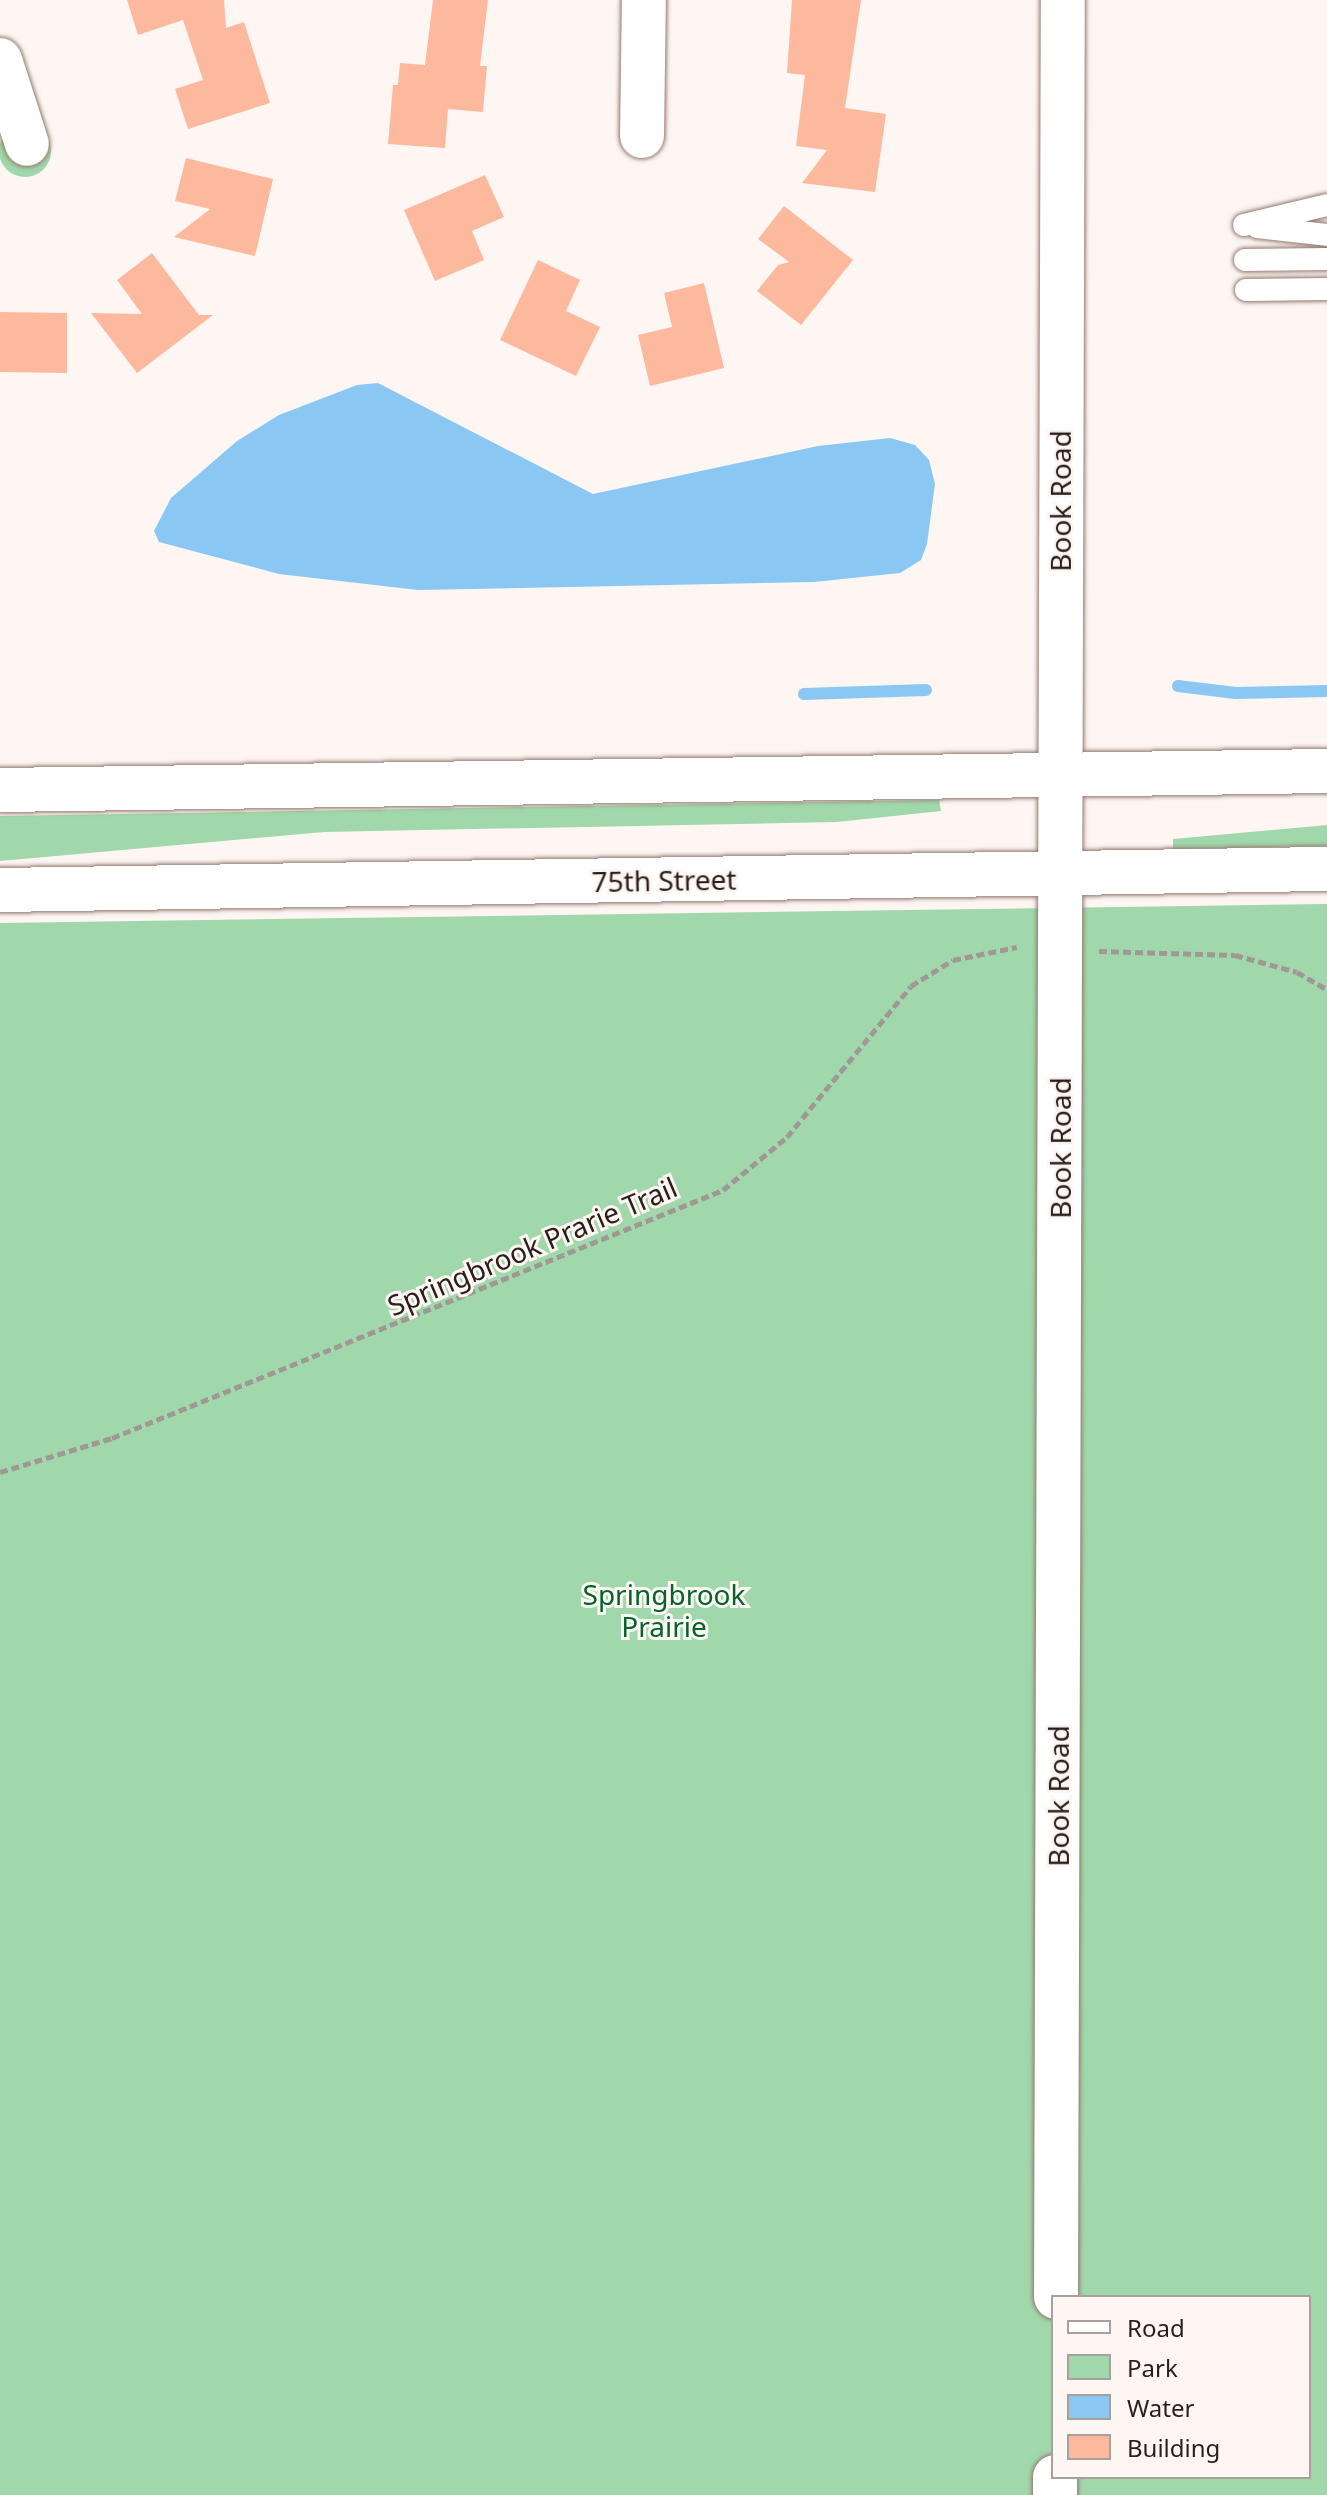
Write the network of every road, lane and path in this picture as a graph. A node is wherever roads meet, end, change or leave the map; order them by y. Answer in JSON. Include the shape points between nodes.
{"nodes":[{"id":1,"x":644,"y":0,"type":"edge"},
{"id":2,"x":1063,"y":0,"type":"edge"},
{"id":3,"x":0,"y":60,"type":"edge"},
{"id":4,"x":642,"y":136,"type":"dead end"},
{"id":5,"x":27,"y":144,"type":"dead end"},
{"id":6,"x":1327,"y":205,"type":"edge"},
{"id":7,"x":1327,"y":235,"type":"edge"},
{"id":8,"x":1327,"y":259,"type":"edge"},
{"id":9,"x":1245,"y":260,"type":"dead end"},
{"id":10,"x":1327,"y":289,"type":"edge"},
{"id":11,"x":1246,"y":290,"type":"dead end"},
{"id":12,"x":1327,"y":771,"type":"edge"},
{"id":13,"x":1061,"y":775,"type":"junction"},
{"id":14,"x":0,"y":790,"type":"edge"},
{"id":15,"x":1327,"y":869,"type":"edge"},
{"id":16,"x":1061,"y":874,"type":"junction"},
{"id":17,"x":0,"y":890,"type":"edge"},
{"id":18,"x":1005,"y":947,"type":"dead end"},
{"id":19,"x":1125,"y":952,"type":"dead end"},
{"id":20,"x":1327,"y":989,"type":"edge"},
{"id":21,"x":0,"y":1472,"type":"edge"},
{"id":22,"x":1056,"y":2295,"type":"edge"}],
"edges":[{"from":1,"to":4,"type":"main road"},
{"from":2,"to":13,"type":"main road","name":"Book Road"},
{"from":3,"to":5,"type":"main road"},
{"from":6,"to":7,"type":"lane","via":[[1244,225]]},
{"from":8,"to":9,"type":"lane"},
{"from":10,"to":11,"type":"lane"},
{"from":12,"to":13,"type":"main road"},
{"from":13,"to":14,"type":"main road"},
{"from":13,"to":16,"type":"main road","name":"Book Road"},
{"from":15,"to":16,"type":"main road","name":"75th Street"},
{"from":16,"to":17,"type":"main road","name":"75th Street"},
{"from":16,"to":22,"type":"main road","name":"Book Road"},
{"from":18,"to":21,"type":"path","name":"Springbrook Prarie Trail","via":[[953,960],[911,986],[787,1137],[723,1190],[112,1438]]},
{"from":19,"to":20,"type":"path","via":[[1235,955],[1297,972]]}]}
